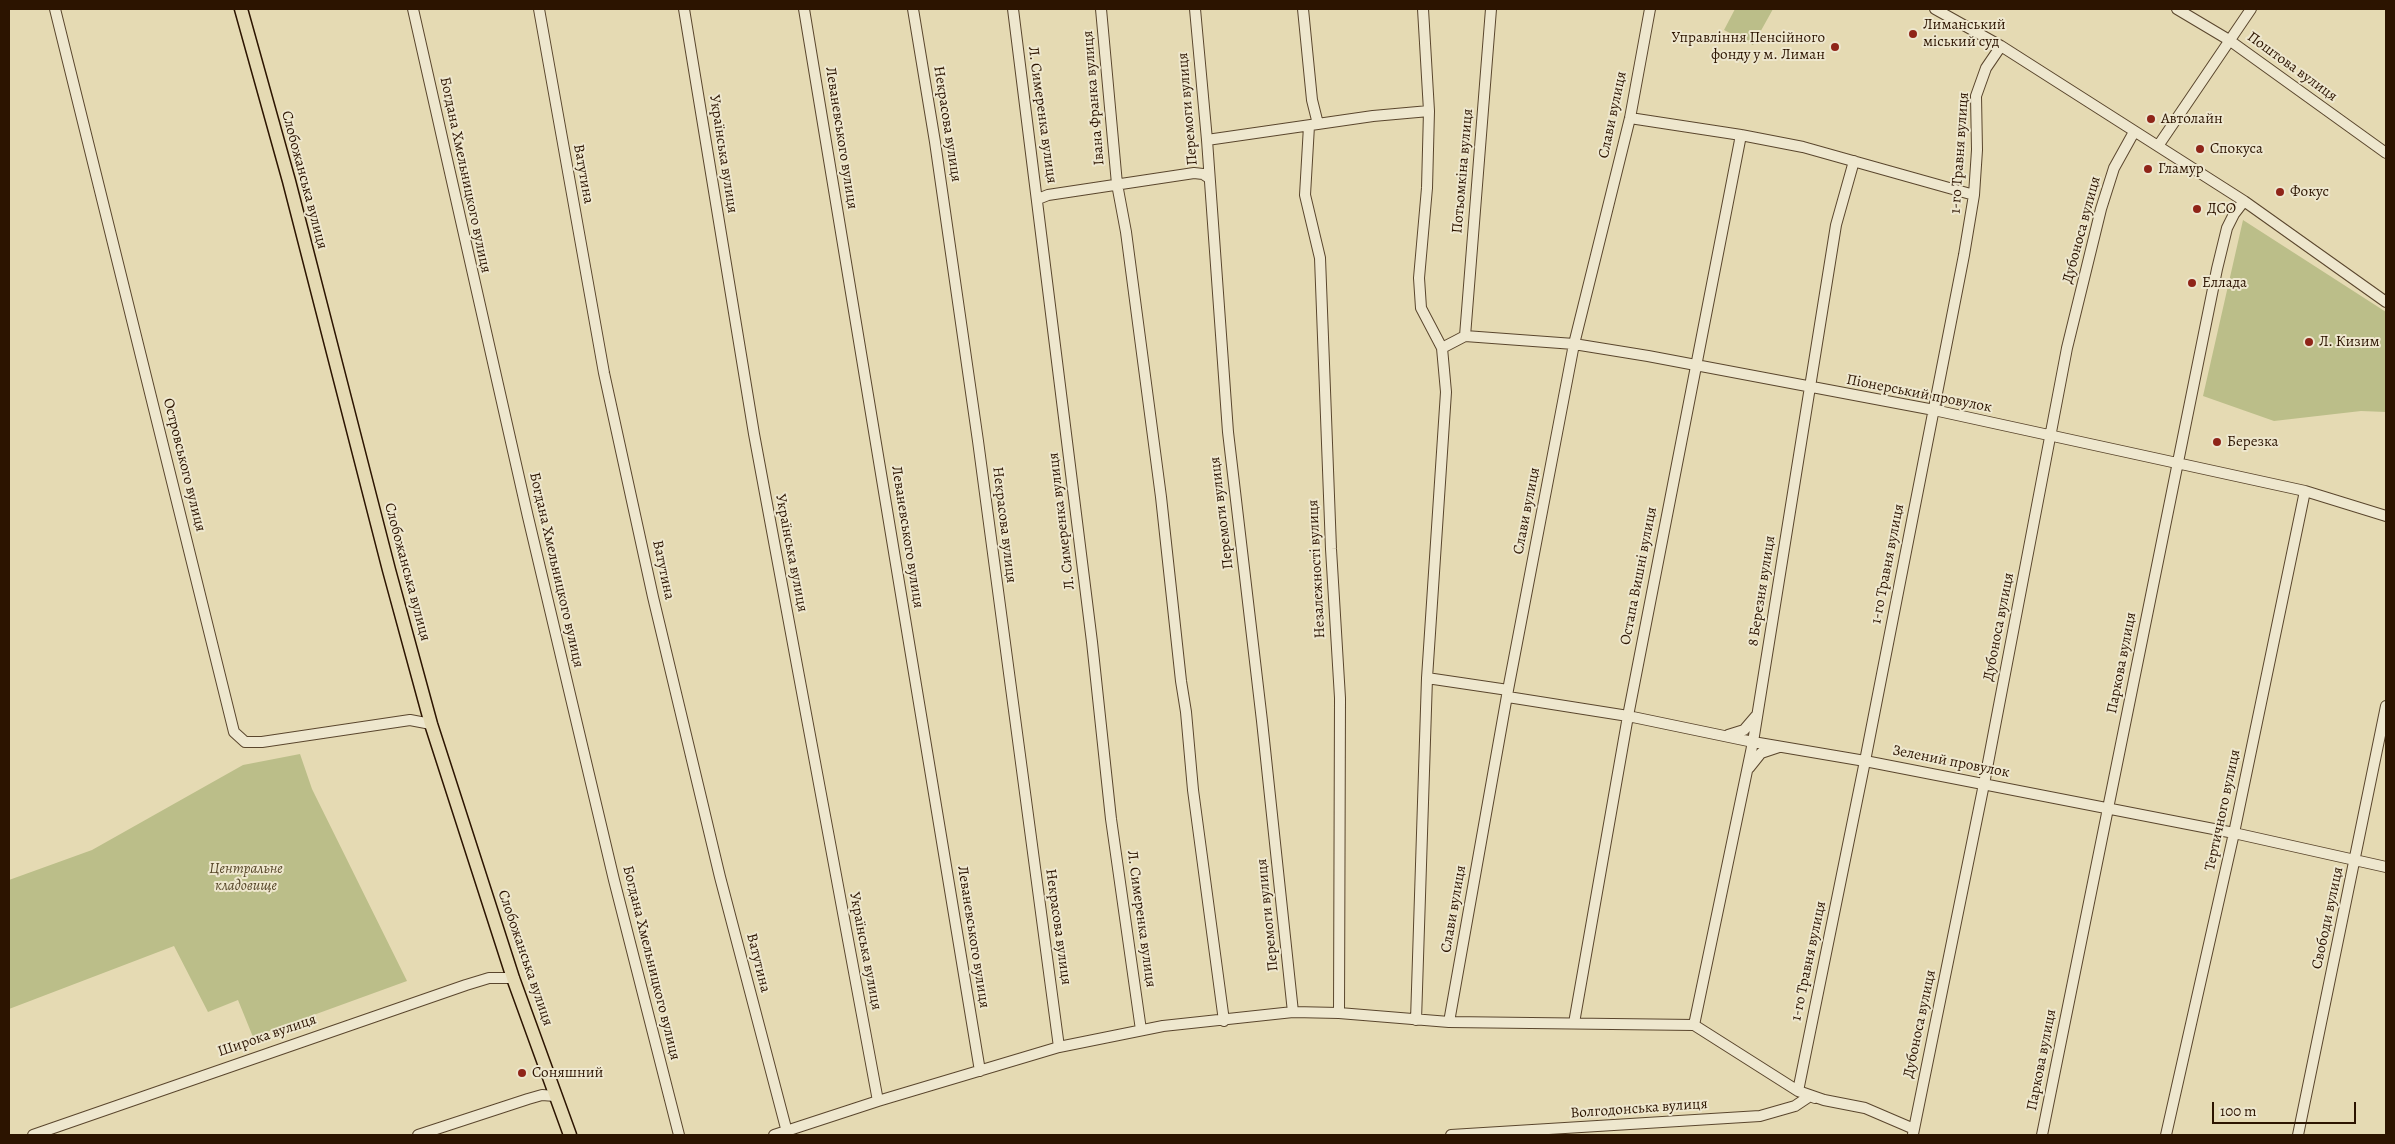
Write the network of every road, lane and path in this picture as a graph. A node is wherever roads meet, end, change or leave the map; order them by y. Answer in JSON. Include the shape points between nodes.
{"nodes":[{"id":1,"x":55,"y":9,"type":"edge"},
{"id":2,"x":241,"y":9,"type":"edge"},
{"id":3,"x":413,"y":9,"type":"edge"},
{"id":4,"x":539,"y":9,"type":"edge"},
{"id":5,"x":684,"y":9,"type":"edge"},
{"id":6,"x":804,"y":9,"type":"edge"},
{"id":7,"x":913,"y":9,"type":"edge"},
{"id":8,"x":1013,"y":9,"type":"edge"},
{"id":9,"x":1101,"y":9,"type":"edge"},
{"id":10,"x":1195,"y":9,"type":"edge"},
{"id":11,"x":1303,"y":9,"type":"edge"},
{"id":12,"x":1423,"y":9,"type":"edge"},
{"id":13,"x":1491,"y":9,"type":"edge"},
{"id":14,"x":1650,"y":9,"type":"edge"},
{"id":15,"x":1935,"y":9,"type":"edge"},
{"id":16,"x":2177,"y":9,"type":"edge"},
{"id":17,"x":2251,"y":9,"type":"edge"},
{"id":18,"x":2229,"y":40,"type":"junction"},
{"id":19,"x":2001,"y":46,"type":"junction"},
{"id":20,"x":1429,"y":111,"type":"junction"},
{"id":21,"x":1630,"y":118,"type":"junction"},
{"id":22,"x":1314,"y":125,"type":"junction"},
{"id":23,"x":2134,"y":132,"type":"junction"},
{"id":24,"x":1740,"y":135,"type":"junction"},
{"id":25,"x":1207,"y":140,"type":"junction"},
{"id":26,"x":2158,"y":146,"type":"junction"},
{"id":27,"x":2386,"y":153,"type":"edge"},
{"id":28,"x":1854,"y":162,"type":"junction"},
{"id":29,"x":1209,"y":178,"type":"junction"},
{"id":30,"x":1117,"y":184,"type":"junction"},
{"id":31,"x":1974,"y":195,"type":"junction"},
{"id":32,"x":1038,"y":199,"type":"junction"},
{"id":33,"x":2244,"y":201,"type":"junction"},
{"id":34,"x":2386,"y":302,"type":"edge"},
{"id":35,"x":1465,"y":336,"type":"junction"},
{"id":36,"x":1574,"y":344,"type":"junction"},
{"id":37,"x":1442,"y":348,"type":"junction"},
{"id":38,"x":1695,"y":364,"type":"junction"},
{"id":39,"x":1811,"y":387,"type":"junction"},
{"id":40,"x":1934,"y":410,"type":"junction"},
{"id":41,"x":2050,"y":437,"type":"junction"},
{"id":42,"x":2178,"y":464,"type":"junction"},
{"id":43,"x":2305,"y":491,"type":"junction"},
{"id":44,"x":2386,"y":516,"type":"edge"},
{"id":45,"x":1427,"y":678,"type":"junction"},
{"id":46,"x":1508,"y":693,"type":"junction"},
{"id":47,"x":2386,"y":706,"type":"edge"},
{"id":48,"x":1757,"y":713,"type":"junction"},
{"id":49,"x":1628,"y":716,"type":"junction"},
{"id":50,"x":431,"y":724,"type":"junction"},
{"id":51,"x":1723,"y":735,"type":"junction"},
{"id":52,"x":1753,"y":742,"type":"junction"},
{"id":53,"x":1781,"y":746,"type":"junction"},
{"id":54,"x":1865,"y":761,"type":"junction"},
{"id":55,"x":1746,"y":774,"type":"junction"},
{"id":56,"x":1984,"y":784,"type":"junction"},
{"id":57,"x":2108,"y":809,"type":"junction"},
{"id":58,"x":2234,"y":833,"type":"junction"},
{"id":59,"x":2356,"y":860,"type":"junction"},
{"id":60,"x":2386,"y":866,"type":"edge"},
{"id":61,"x":513,"y":978,"type":"junction"},
{"id":62,"x":1293,"y":1012,"type":"junction"},
{"id":63,"x":1339,"y":1013,"type":"junction"},
{"id":64,"x":1416,"y":1020,"type":"junction"},
{"id":65,"x":1224,"y":1021,"type":"junction"},
{"id":66,"x":1449,"y":1022,"type":"junction"},
{"id":67,"x":1574,"y":1023,"type":"junction"},
{"id":68,"x":1694,"y":1025,"type":"junction"},
{"id":69,"x":1141,"y":1030,"type":"junction"},
{"id":70,"x":1058,"y":1047,"type":"junction"},
{"id":71,"x":980,"y":1071,"type":"junction"},
{"id":72,"x":1798,"y":1091,"type":"junction"},
{"id":73,"x":555,"y":1096,"type":"junction"},
{"id":74,"x":1824,"y":1100,"type":"junction"},
{"id":75,"x":878,"y":1101,"type":"junction"},
{"id":76,"x":787,"y":1132,"type":"junction"},
{"id":77,"x":1913,"y":1132,"type":"edge"},
{"id":78,"x":33,"y":1135,"type":"edge"},
{"id":79,"x":418,"y":1135,"type":"edge"},
{"id":80,"x":570,"y":1135,"type":"edge"},
{"id":81,"x":678,"y":1135,"type":"edge"},
{"id":82,"x":774,"y":1135,"type":"edge"},
{"id":83,"x":1451,"y":1135,"type":"edge"},
{"id":84,"x":2042,"y":1135,"type":"edge"},
{"id":85,"x":2166,"y":1135,"type":"edge"},
{"id":86,"x":2298,"y":1135,"type":"edge"}],
"edges":[{"from":1,"to":50,"type":"street","name":"Островського вулиця","via":[[234,732],[245,742],[262,742],[410,720]]},
{"from":2,"to":50,"type":"main road","name":"Слобожанська вулиця"},
{"from":3,"to":81,"type":"street","name":"Богдана Хмельницкого вулиця","via":[[530,527]]},
{"from":4,"to":76,"type":"street","name":"Ватутина","via":[[602,364],[653,597],[720,877]]},
{"from":5,"to":75,"type":"street","name":"Українська вулиця","via":[[754,434]]},
{"from":6,"to":71,"type":"street","name":"Леваневського вулиця"},
{"from":7,"to":70,"type":"street","name":"Некрасова вулиця","via":[[978,441]]},
{"from":8,"to":32,"type":"street","name":"Л. Симеренка вулиця"},
{"from":9,"to":30,"type":"street","name":"Івана Франка вулиця"},
{"from":10,"to":25,"type":"street","name":"Перемоги вулиця"},
{"from":11,"to":22,"type":"street","name":"Незалежності вулиця"},
{"from":12,"to":20,"type":"street"},
{"from":13,"to":35,"type":"street","name":"Потьомкіна вулиця"},
{"from":14,"to":21,"type":"street","name":"Слави вулиця"},
{"from":15,"to":19,"type":"street"},
{"from":16,"to":18,"type":"street","name":"Поштова вулиця"},
{"from":17,"to":18,"type":"street"},
{"from":18,"to":26,"type":"street"},
{"from":18,"to":27,"type":"street","name":"Поштова вулиця"},
{"from":19,"to":23,"type":"street"},
{"from":19,"to":31,"type":"street","name":"1-го Травня вулиця","via":[[1986,68],[1976,96]]},
{"from":20,"to":22,"type":"street"},
{"from":20,"to":37,"type":"street","via":[[1427,188],[1419,278],[1421,308]]},
{"from":21,"to":24,"type":"street"},
{"from":21,"to":36,"type":"street","name":"Слави вулиця"},
{"from":22,"to":25,"type":"street"},
{"from":22,"to":63,"type":"street","name":"Незалежності вулиця","via":[[1305,195],[1320,258],[1330,548],[1340,698]]},
{"from":23,"to":26,"type":"street"},
{"from":23,"to":41,"type":"street","name":"Дубоноса вулиця","via":[[2114,168],[2101,209],[2067,348]]},
{"from":24,"to":28,"type":"street","via":[[1803,147]]},
{"from":24,"to":38,"type":"street","name":"Остапа Вишні вулиця"},
{"from":25,"to":29,"type":"street","name":"Перемоги вулиця"},
{"from":26,"to":33,"type":"street"},
{"from":28,"to":31,"type":"street"},
{"from":28,"to":39,"type":"street","name":"8 Березня вулиця","via":[[1836,225]]},
{"from":29,"to":30,"type":"street","via":[[1194,173]]},
{"from":29,"to":62,"type":"street","name":"Перемоги вулиця","via":[[1228,432]]},
{"from":30,"to":32,"type":"street"},
{"from":30,"to":65,"type":"street","name":"Івана Франка вулиця","via":[[1161,497],[1194,798]]},
{"from":31,"to":40,"type":"street","name":"1-го Травня вулиця"},
{"from":32,"to":69,"type":"street","name":"Л. Симеренка вулиця","via":[[1111,819]]},
{"from":33,"to":34,"type":"street"},
{"from":33,"to":42,"type":"street","name":"Паркова вулиця","via":[[2227,228]]},
{"from":35,"to":36,"type":"street","name":"Піонерський провулок"},
{"from":35,"to":37,"type":"street"},
{"from":36,"to":38,"type":"street","name":"Піонерський провулок"},
{"from":36,"to":46,"type":"street","name":"Слави вулиця"},
{"from":37,"to":45,"type":"street","via":[[1446,392]]},
{"from":38,"to":39,"type":"street","name":"Піонерський провулок"},
{"from":38,"to":49,"type":"street","name":"Остапа Вишні вулиця"},
{"from":39,"to":40,"type":"street","name":"Піонерський провулок"},
{"from":39,"to":48,"type":"street","name":"8 Березня вулиця"},
{"from":40,"to":41,"type":"street","name":"Піонерський провулок"},
{"from":40,"to":54,"type":"street","name":"1-го Травня вулиця"},
{"from":41,"to":42,"type":"street","name":"Піонерський провулок"},
{"from":41,"to":56,"type":"street","name":"Дубоноса вулиця"},
{"from":42,"to":43,"type":"street","name":"Піонерський провулок"},
{"from":42,"to":57,"type":"street","name":"Паркова вулиця"},
{"from":43,"to":44,"type":"street","name":"Піонерський провулок"},
{"from":43,"to":58,"type":"street","name":"Тертичного вулиця"},
{"from":45,"to":46,"type":"street","name":"Зелений провулок"},
{"from":45,"to":64,"type":"street"},
{"from":46,"to":49,"type":"street","name":"Зелений провулок"},
{"from":46,"to":66,"type":"street","name":"Слави вулиця"},
{"from":47,"to":59,"type":"street","name":"Свободи вулиця"},
{"from":48,"to":51,"type":"street","via":[[1744,730]]},
{"from":48,"to":52,"type":"street","name":"8 Березня вулиця"},
{"from":49,"to":51,"type":"street","name":"Зелений провулок"},
{"from":49,"to":67,"type":"street","name":"Остапа Вишні вулиця"},
{"from":50,"to":61,"type":"main road","name":"Слобожанська вулиця"},
{"from":51,"to":52,"type":"street","name":"Зелений провулок"},
{"from":52,"to":53,"type":"street","name":"Зелений провулок"},
{"from":52,"to":55,"type":"street","name":"8 Березня вулиця"},
{"from":53,"to":54,"type":"street","name":"Зелений провулок"},
{"from":53,"to":55,"type":"street","via":[[1761,753]]},
{"from":54,"to":56,"type":"street","name":"Зелений провулок"},
{"from":54,"to":72,"type":"street","name":"1-го Травня вулиця"},
{"from":55,"to":68,"type":"street","name":"8 Березня вулиця"},
{"from":56,"to":57,"type":"street","name":"Зелений провулок"},
{"from":56,"to":77,"type":"street","name":"Дубоноса вулиця"},
{"from":57,"to":58,"type":"street","name":"Зелений провулок"},
{"from":57,"to":84,"type":"street","name":"Паркова вулиця"},
{"from":58,"to":59,"type":"street","name":"Зелений провулок"},
{"from":58,"to":85,"type":"street","name":"Тертичного вулиця"},
{"from":59,"to":60,"type":"street","name":"Зелений провулок"},
{"from":59,"to":86,"type":"street","name":"Свободи вулиця"},
{"from":61,"to":73,"type":"main road","name":"Слобожанська вулиця"},
{"from":61,"to":78,"type":"street","name":"Широка вулиця","via":[[489,978],[466,985]]},
{"from":62,"to":63,"type":"street"},
{"from":62,"to":65,"type":"street"},
{"from":63,"to":64,"type":"street"},
{"from":64,"to":66,"type":"street"},
{"from":65,"to":69,"type":"street"},
{"from":66,"to":67,"type":"street"},
{"from":67,"to":68,"type":"street"},
{"from":68,"to":72,"type":"street"},
{"from":69,"to":70,"type":"street"},
{"from":70,"to":71,"type":"street"},
{"from":71,"to":75,"type":"street"},
{"from":72,"to":74,"type":"street"},
{"from":73,"to":79,"type":"street","via":[[528,1099]]},
{"from":73,"to":80,"type":"main road","name":"Слобожанська вулиця"},
{"from":74,"to":77,"type":"street","via":[[1865,1108]]},
{"from":74,"to":83,"type":"street","name":"Волгодонська вулиця","via":[[1810,1096],[1795,1106],[1760,1116]]},
{"from":75,"to":76,"type":"street"},
{"from":76,"to":82,"type":"street"}]}
